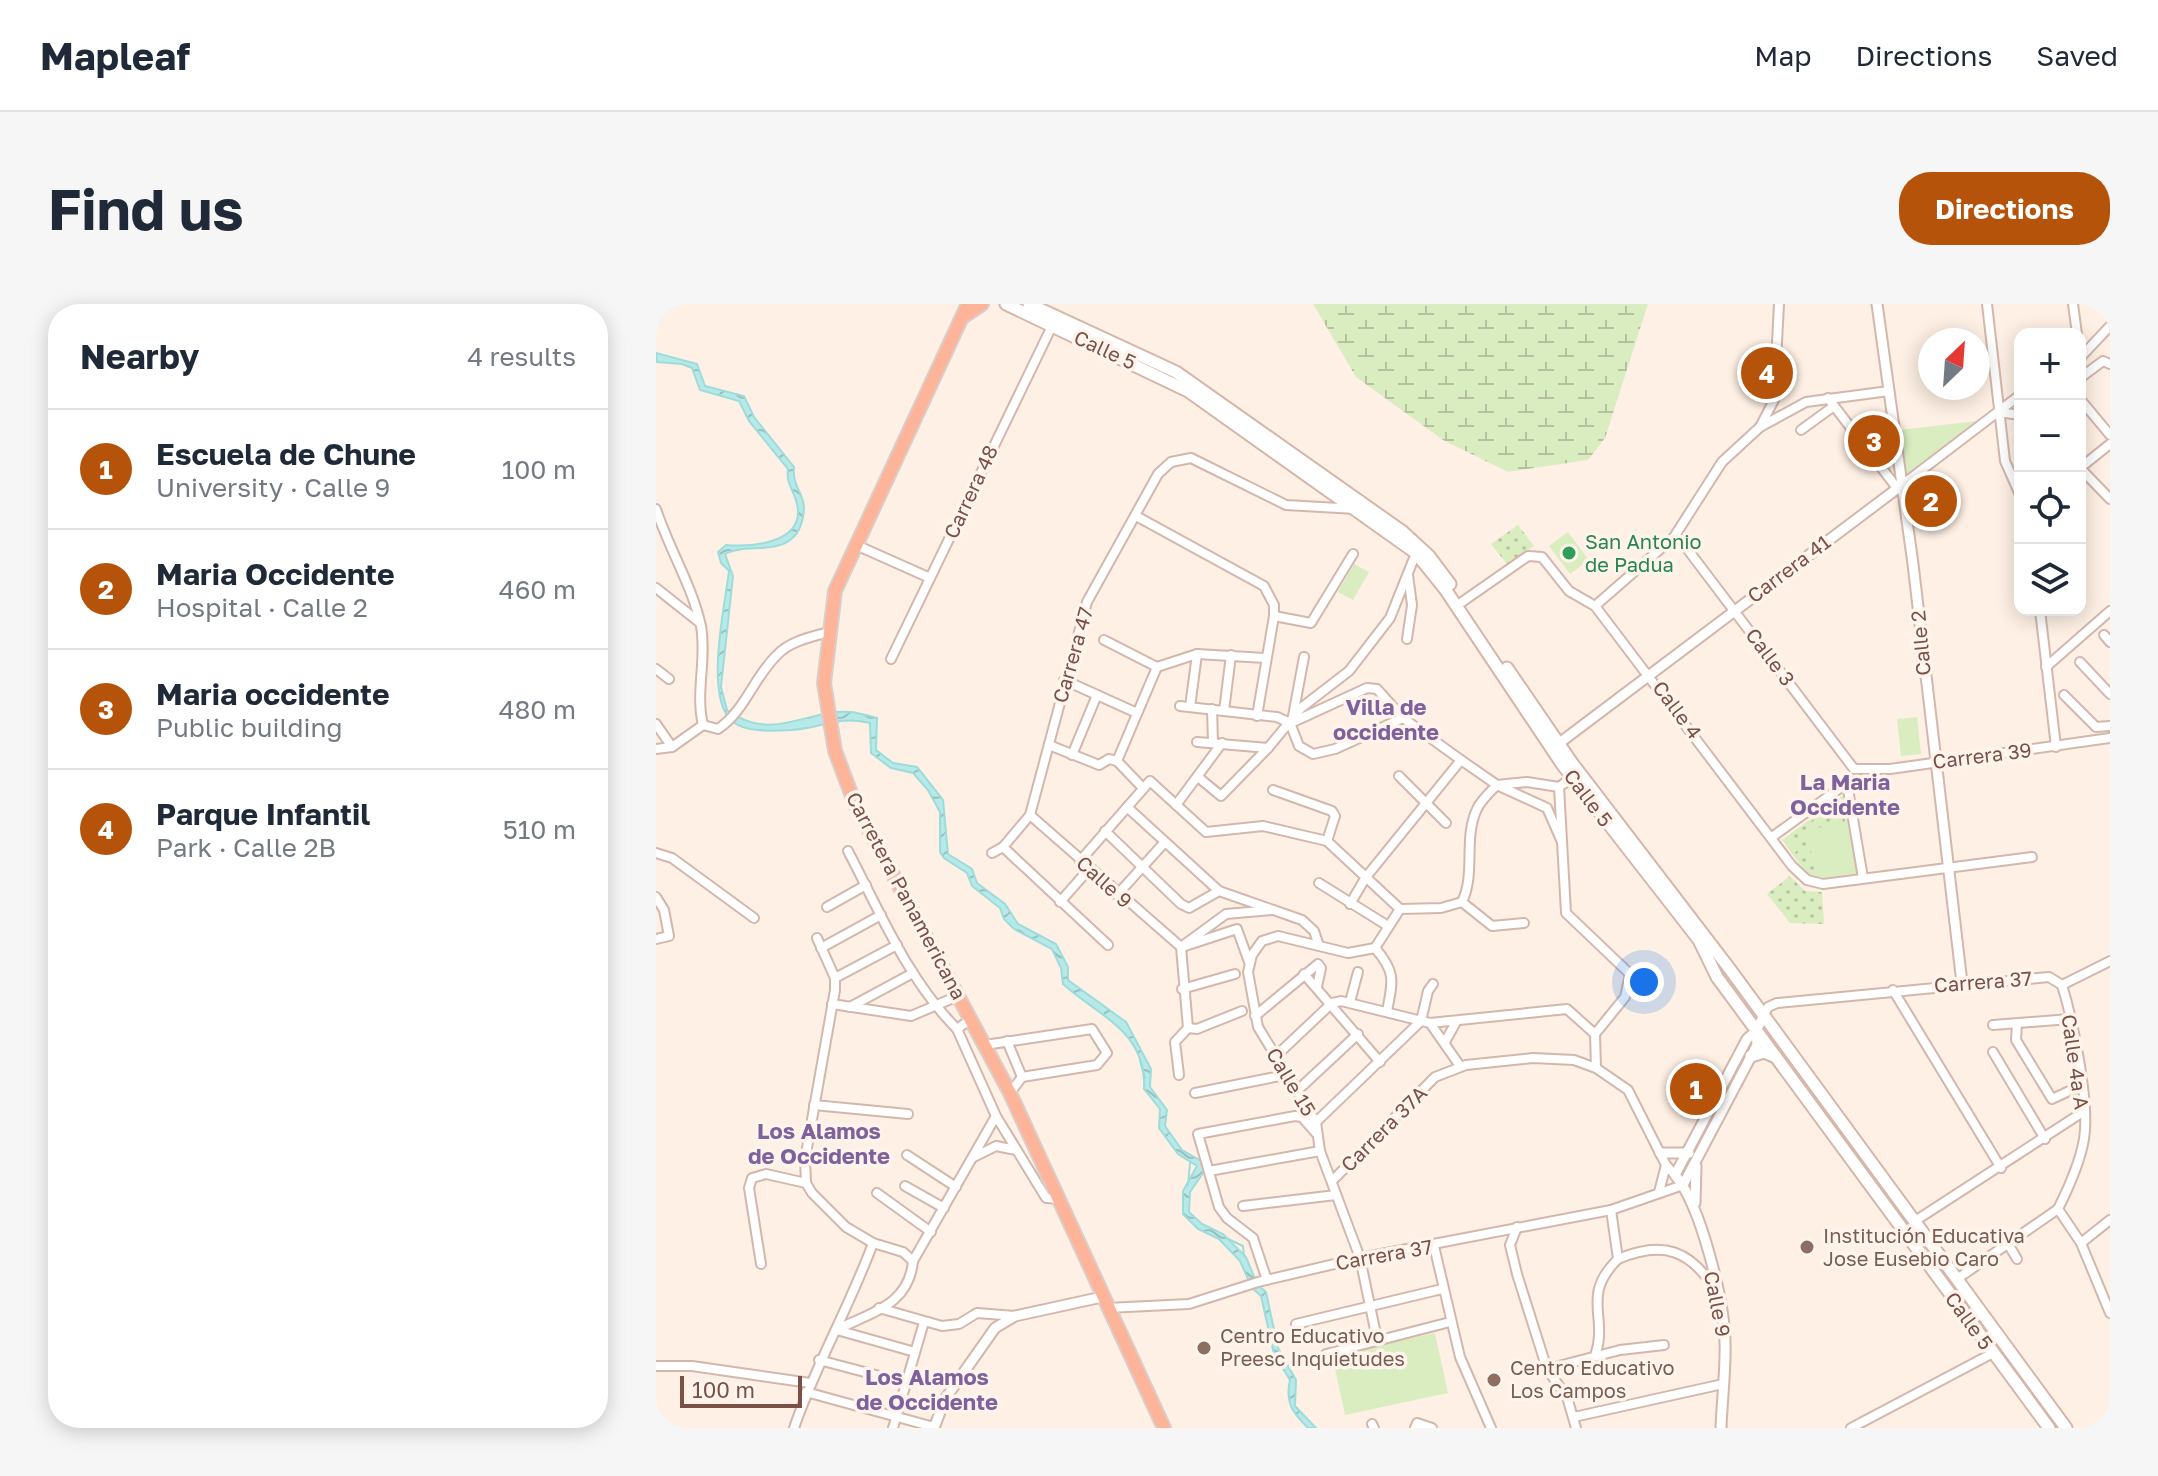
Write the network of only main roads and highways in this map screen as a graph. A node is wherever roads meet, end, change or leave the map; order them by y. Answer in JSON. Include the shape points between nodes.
{"nodes":[{"id":1,"x":961,"y":304,"type":"edge"},
{"id":2,"x":968,"y":304,"type":"edge"},
{"id":3,"x":982,"y":304,"type":"edge"},
{"id":4,"x":1006,"y":304,"type":"edge"},
{"id":5,"x":1029,"y":304,"type":"edge"},
{"id":6,"x":960,"y":322,"type":"junction"},
{"id":7,"x":1751,"y":1056,"type":"road end"},
{"id":8,"x":1776,"y":1057,"type":"junction"},
{"id":9,"x":1802,"y":1069,"type":"junction"},
{"id":10,"x":1790,"y":1077,"type":"junction"},
{"id":11,"x":2044,"y":1426,"type":"edge"},
{"id":12,"x":1164,"y":1428,"type":"edge"},
{"id":13,"x":2066,"y":1428,"type":"edge"}],
"edges":[{"from":1,"to":6,"type":"highway"},
{"from":2,"to":6,"type":"highway","name":"Carretera Panamericana"},
{"from":3,"to":6,"type":"highway"},
{"from":4,"to":8,"type":"main road","name":"Calle 5","via":[[1188,391],[1416,553],[1573,777],[1699,940],[1717,977]]},
{"from":5,"to":9,"type":"main road","name":"Calle 5","via":[[1176,372],[1403,532],[1429,556],[1558,744]]},
{"from":6,"to":12,"type":"highway","name":"Carretera Panamericana","via":[[835,591],[824,683],[835,751],[855,804],[1010,1093]]},
{"from":7,"to":8,"type":"main road","via":[[1764,1052]]},
{"from":8,"to":10,"type":"main road","name":"Calle 5"},
{"from":9,"to":10,"type":"main road","via":[[1792,1067]]},
{"from":9,"to":13,"type":"main road","name":"Calle 5"},
{"from":10,"to":11,"type":"main road","name":"Calle 5"}]}
